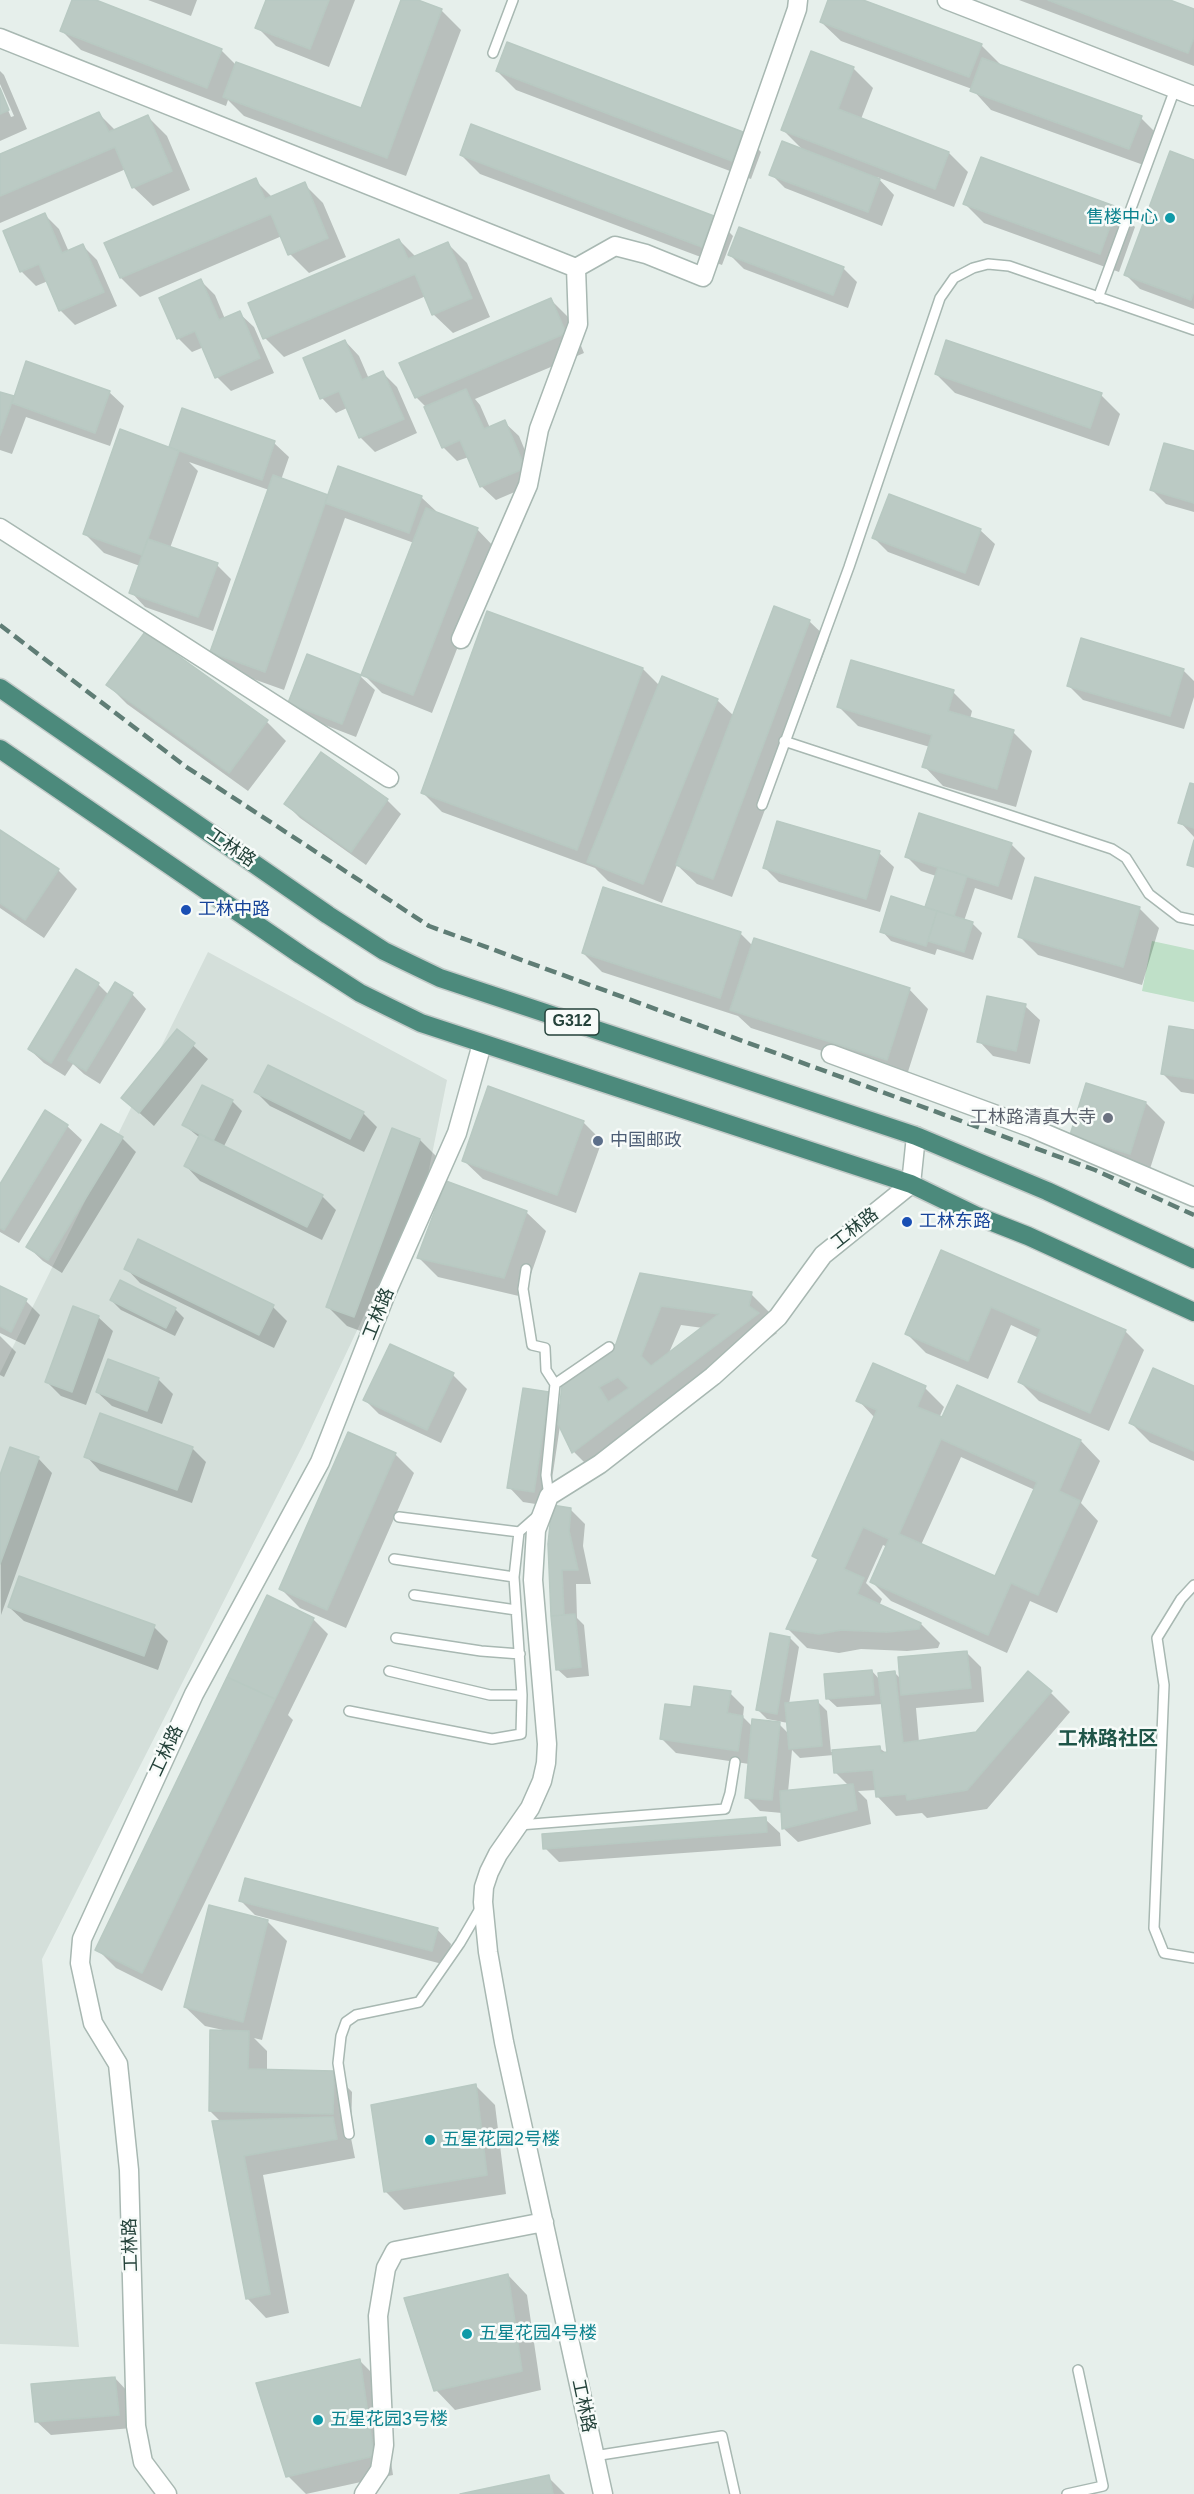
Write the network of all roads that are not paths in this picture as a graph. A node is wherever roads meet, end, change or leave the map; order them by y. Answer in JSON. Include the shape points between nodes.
{"nodes":[{"id":1,"x":513,"y":0,"type":"edge"},
{"id":2,"x":798,"y":0,"type":"edge"},
{"id":3,"x":947,"y":0,"type":"edge"},
{"id":4,"x":0,"y":38,"type":"edge"},
{"id":5,"x":493,"y":53,"type":"dead end"},
{"id":6,"x":1174,"y":89,"type":"junction"},
{"id":7,"x":1194,"y":96,"type":"edge"},
{"id":8,"x":576,"y":268,"type":"junction"},
{"id":9,"x":1098,"y":298,"type":"junction"},
{"id":10,"x":1194,"y":330,"type":"edge"},
{"id":11,"x":0,"y":528,"type":"edge"},
{"id":12,"x":461,"y":639,"type":"dead end"},
{"id":13,"x":0,"y":688,"type":"edge"},
{"id":14,"x":784,"y":741,"type":"junction"},
{"id":15,"x":0,"y":748,"type":"edge"},
{"id":16,"x":389,"y":778,"type":"dead end"},
{"id":17,"x":762,"y":805,"type":"dead end"},
{"id":18,"x":1194,"y":920,"type":"edge"},
{"id":19,"x":482,"y":1044,"type":"junction"},
{"id":20,"x":831,"y":1054,"type":"dead end"},
{"id":21,"x":916,"y":1136,"type":"junction"},
{"id":22,"x":911,"y":1184,"type":"junction"},
{"id":23,"x":1194,"y":1197,"type":"edge"},
{"id":24,"x":1194,"y":1259,"type":"edge"},
{"id":25,"x":526,"y":1269,"type":"dead end"},
{"id":26,"x":1194,"y":1312,"type":"edge"},
{"id":27,"x":609,"y":1347,"type":"dead end"},
{"id":28,"x":555,"y":1384,"type":"junction"},
{"id":29,"x":549,"y":1496,"type":"junction"},
{"id":30,"x":540,"y":1514,"type":"junction"},
{"id":31,"x":399,"y":1517,"type":"dead end"},
{"id":32,"x":519,"y":1532,"type":"junction"},
{"id":33,"x":394,"y":1559,"type":"dead end"},
{"id":34,"x":514,"y":1577,"type":"junction"},
{"id":35,"x":1194,"y":1585,"type":"edge"},
{"id":36,"x":414,"y":1595,"type":"dead end"},
{"id":37,"x":516,"y":1610,"type":"junction"},
{"id":38,"x":396,"y":1638,"type":"dead end"},
{"id":39,"x":520,"y":1654,"type":"junction"},
{"id":40,"x":389,"y":1671,"type":"dead end"},
{"id":41,"x":522,"y":1695,"type":"junction"},
{"id":42,"x":349,"y":1711,"type":"dead end"},
{"id":43,"x":735,"y":1762,"type":"dead end"},
{"id":44,"x":519,"y":1825,"type":"junction"},
{"id":45,"x":483,"y":1902,"type":"junction"},
{"id":46,"x":1194,"y":1958,"type":"edge"},
{"id":47,"x":348,"y":2134,"type":"dead end"},
{"id":48,"x":544,"y":2222,"type":"junction"},
{"id":49,"x":1078,"y":2370,"type":"dead end"},
{"id":50,"x":594,"y":2456,"type":"junction"},
{"id":51,"x":166,"y":2493,"type":"edge"},
{"id":52,"x":364,"y":2494,"type":"edge"},
{"id":53,"x":603,"y":2494,"type":"edge"},
{"id":54,"x":735,"y":2494,"type":"edge"},
{"id":55,"x":1067,"y":2494,"type":"edge"}],
"edges":[{"from":1,"to":5,"type":"lane"},
{"from":2,"to":8,"type":"street","via":[[703,276],[615,246]]},
{"from":3,"to":6,"type":"street"},
{"from":4,"to":8,"type":"street"},
{"from":6,"to":7,"type":"street"},
{"from":6,"to":9,"type":"lane"},
{"from":8,"to":12,"type":"street","via":[[578,324],[540,429],[528,485]]},
{"from":9,"to":10,"type":"lane"},
{"from":9,"to":14,"type":"lane","via":[[1009,266],[988,264],[954,278],[940,297],[849,567]]},
{"from":11,"to":16,"type":"street"},
{"from":13,"to":21,"type":"highway","name":"工林路","number":"G312","via":[[384,951],[440,978],[488,995]]},
{"from":14,"to":17,"type":"lane"},
{"from":14,"to":18,"type":"lane","via":[[1112,849],[1126,858],[1149,894],[1179,917]]},
{"from":15,"to":19,"type":"highway","via":[[360,993],[421,1023]]},
{"from":19,"to":22,"type":"highway"},
{"from":19,"to":51,"type":"street","name":"工林路","via":[[457,1132],[387,1291],[320,1462],[194,1694],[82,1939],[80,1963],[93,2023],[118,2064],[129,2170],[136,2426],[143,2462]]},
{"from":20,"to":23,"type":"street","via":[[1032,1128]]},
{"from":21,"to":22,"type":"street"},
{"from":21,"to":24,"type":"highway","name":"工林路","number":"G312"},
{"from":22,"to":26,"type":"highway"},
{"from":22,"to":29,"type":"street","name":"工林路","via":[[823,1254],[778,1317],[712,1376],[600,1464]]},
{"from":25,"to":28,"type":"lane","via":[[523,1289],[532,1345],[545,1348],[546,1370]]},
{"from":27,"to":28,"type":"lane"},
{"from":28,"to":29,"type":"lane","via":[[546,1475]]},
{"from":29,"to":30,"type":"street","name":"工林路"},
{"from":30,"to":32,"type":"lane"},
{"from":30,"to":44,"type":"street","name":"工林路","via":[[533,1550],[533,1580],[546,1763],[542,1781]]},
{"from":31,"to":32,"type":"lane"},
{"from":32,"to":34,"type":"lane"},
{"from":33,"to":34,"type":"lane"},
{"from":34,"to":37,"type":"lane"},
{"from":35,"to":46,"type":"lane","via":[[1157,1638],[1164,1685],[1154,1928],[1164,1953]]},
{"from":36,"to":37,"type":"lane"},
{"from":37,"to":39,"type":"lane"},
{"from":38,"to":39,"type":"lane"},
{"from":39,"to":41,"type":"lane"},
{"from":40,"to":41,"type":"lane","via":[[489,1695]]},
{"from":41,"to":42,"type":"lane","via":[[521,1734],[492,1739]]},
{"from":43,"to":44,"type":"lane","via":[[725,1809]]},
{"from":44,"to":45,"type":"street","name":"工林路","via":[[489,1872]]},
{"from":45,"to":47,"type":"lane","via":[[419,2002],[356,2015],[346,2022],[338,2063]]},
{"from":45,"to":48,"type":"street","name":"工林路","via":[[496,2003]]},
{"from":48,"to":50,"type":"street","name":"工林路"},
{"from":48,"to":52,"type":"street","via":[[395,2252],[386,2268],[378,2316],[384,2445],[380,2470]]},
{"from":49,"to":55,"type":"lane","via":[[1103,2486]]},
{"from":50,"to":53,"type":"street","name":"工林路"},
{"from":50,"to":54,"type":"lane","via":[[722,2436]]}]}
